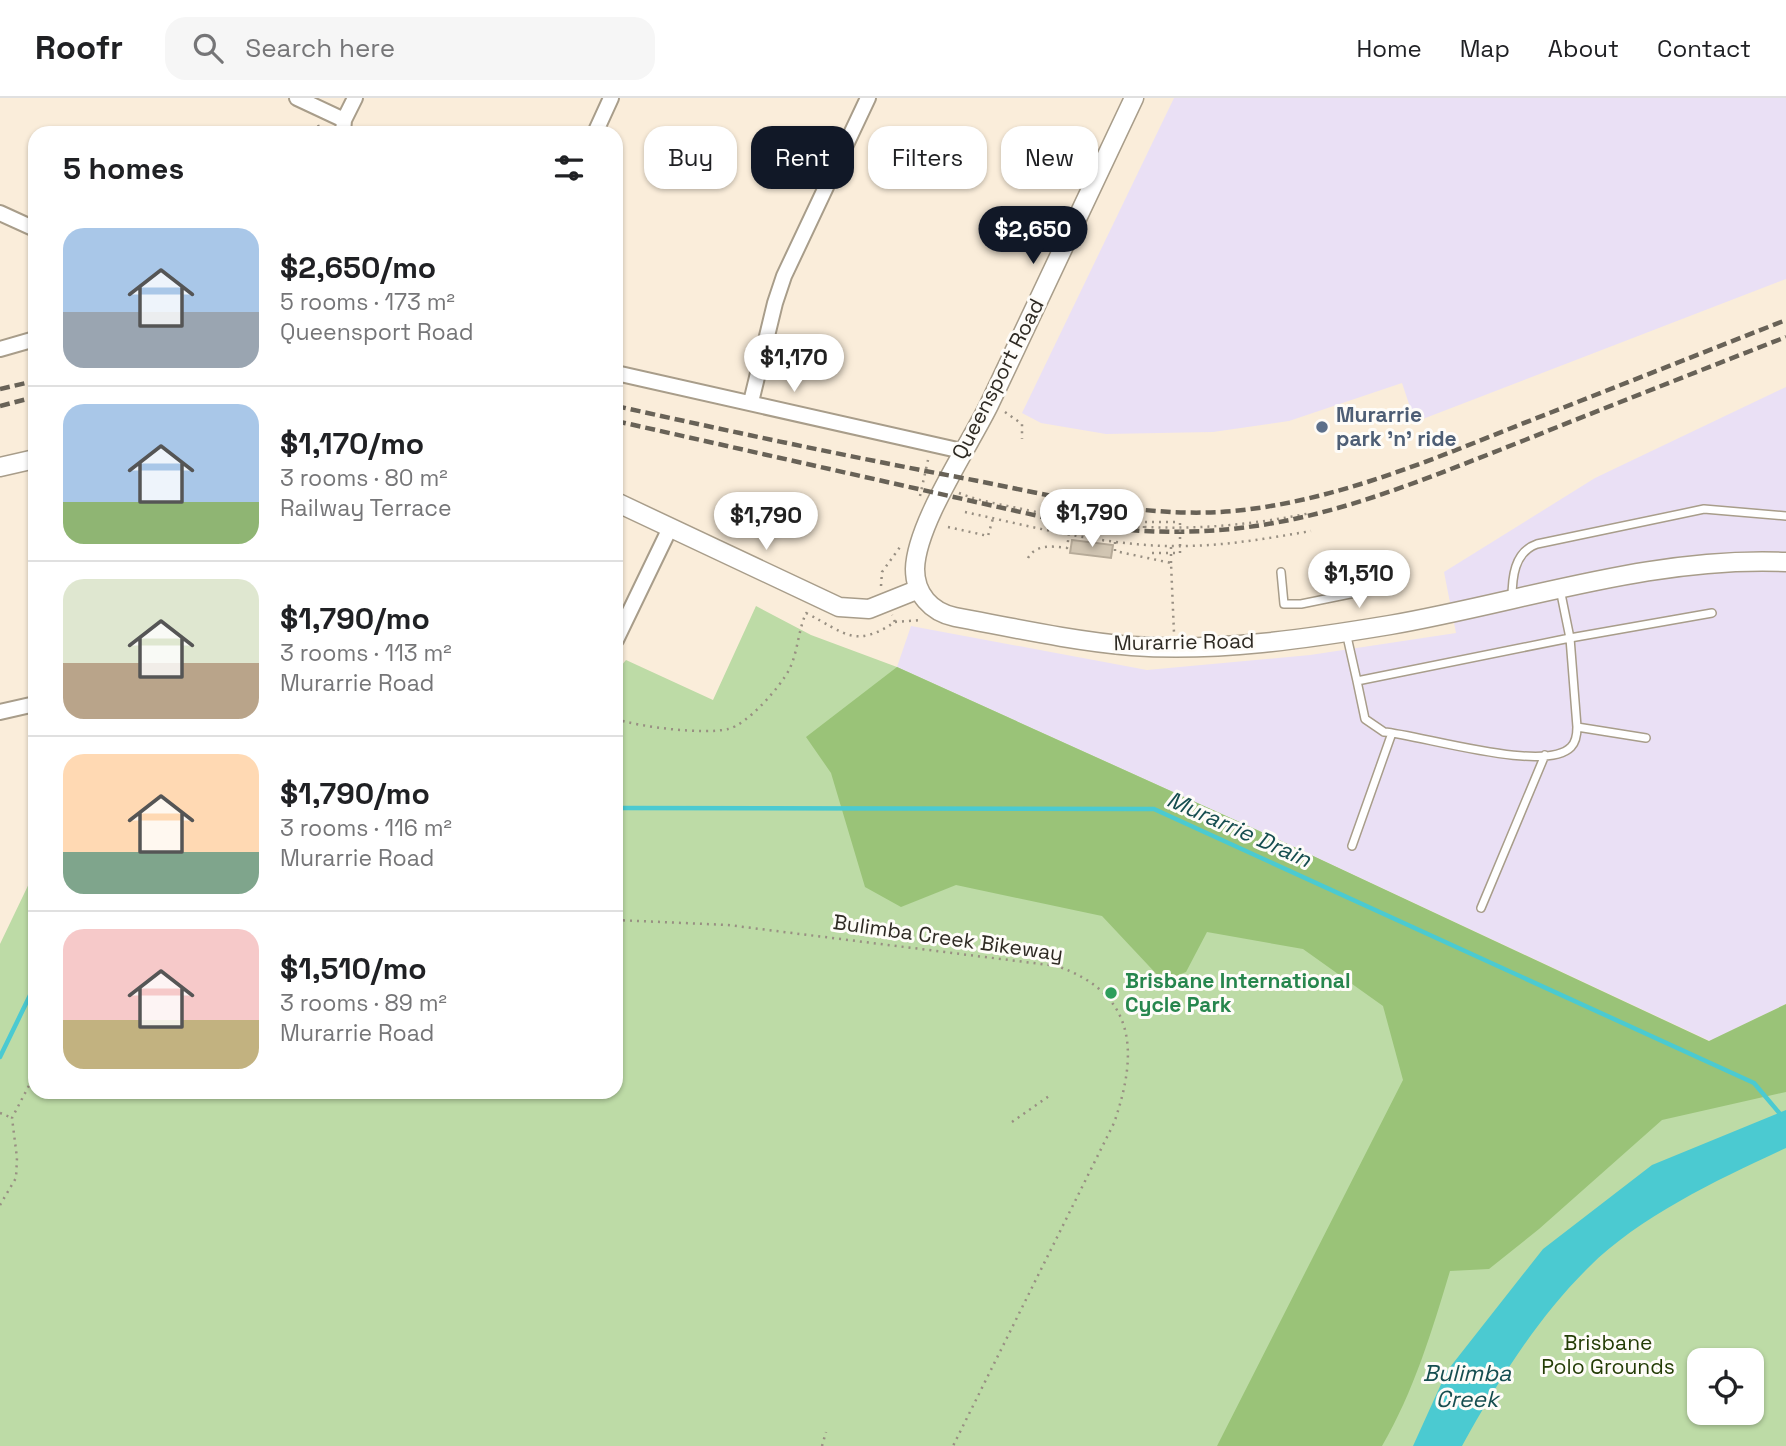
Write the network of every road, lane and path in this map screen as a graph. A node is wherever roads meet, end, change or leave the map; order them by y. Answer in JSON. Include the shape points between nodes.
{"nodes":[{"id":1,"x":297,"y":98,"type":"edge"},
{"id":2,"x":355,"y":98,"type":"edge"},
{"id":3,"x":611,"y":98,"type":"edge"},
{"id":4,"x":868,"y":98,"type":"edge"},
{"id":5,"x":1134,"y":98,"type":"edge"},
{"id":6,"x":342,"y":126,"type":"edge"},
{"id":7,"x":344,"y":126,"type":"edge"},
{"id":8,"x":598,"y":126,"type":"edge"},
{"id":9,"x":0,"y":213,"type":"edge"},
{"id":10,"x":28,"y":226,"type":"edge"},
{"id":11,"x":28,"y":341,"type":"edge"},
{"id":12,"x":0,"y":349,"type":"edge"},
{"id":13,"x":623,"y":375,"type":"edge"},
{"id":14,"x":751,"y":402,"type":"junction"},
{"id":15,"x":1003,"y":411,"type":"dead end"},
{"id":16,"x":1022,"y":439,"type":"dead end"},
{"id":17,"x":962,"y":451,"type":"junction"},
{"id":18,"x":922,"y":458,"type":"dead end"},
{"id":19,"x":28,"y":461,"type":"edge"},
{"id":20,"x":0,"y":467,"type":"edge"},
{"id":21,"x":960,"y":493,"type":"dead end"},
{"id":22,"x":918,"y":504,"type":"dead end"},
{"id":23,"x":623,"y":505,"type":"edge"},
{"id":24,"x":965,"y":512,"type":"dead end"},
{"id":25,"x":1311,"y":513,"type":"dead end"},
{"id":26,"x":1786,"y":516,"type":"edge"},
{"id":27,"x":993,"y":518,"type":"junction"},
{"id":28,"x":948,"y":527,"type":"dead end"},
{"id":29,"x":670,"y":528,"type":"junction"},
{"id":30,"x":1144,"y":528,"type":"junction"},
{"id":31,"x":1311,"y":531,"type":"dead end"},
{"id":32,"x":1069,"y":534,"type":"junction"},
{"id":33,"x":1115,"y":542,"type":"junction"},
{"id":34,"x":902,"y":544,"type":"dead end"},
{"id":35,"x":1152,"y":544,"type":"junction"},
{"id":36,"x":1171,"y":545,"type":"junction"},
{"id":37,"x":1028,"y":558,"type":"dead end"},
{"id":38,"x":1786,"y":562,"type":"edge"},
{"id":39,"x":1171,"y":563,"type":"junction"},
{"id":40,"x":1281,"y":572,"type":"dead end"},
{"id":41,"x":919,"y":589,"type":"junction"},
{"id":42,"x":1560,"y":589,"type":"junction"},
{"id":43,"x":882,"y":590,"type":"dead end"},
{"id":44,"x":1360,"y":592,"type":"dead end"},
{"id":45,"x":1513,"y":599,"type":"junction"},
{"id":46,"x":941,"y":613,"type":"junction"},
{"id":47,"x":1712,"y":613,"type":"dead end"},
{"id":48,"x":893,"y":617,"type":"dead end"},
{"id":49,"x":895,"y":622,"type":"junction"},
{"id":50,"x":623,"y":625,"type":"edge"},
{"id":51,"x":1174,"y":626,"type":"dead end"},
{"id":52,"x":1346,"y":632,"type":"junction"},
{"id":53,"x":1570,"y":638,"type":"junction"},
{"id":54,"x":1357,"y":681,"type":"junction"},
{"id":55,"x":28,"y":706,"type":"edge"},
{"id":56,"x":0,"y":712,"type":"edge"},
{"id":57,"x":623,"y":722,"type":"edge"},
{"id":58,"x":1577,"y":727,"type":"junction"},
{"id":59,"x":1392,"y":733,"type":"junction"},
{"id":60,"x":1646,"y":738,"type":"dead end"},
{"id":61,"x":1545,"y":755,"type":"junction"},
{"id":62,"x":1352,"y":846,"type":"dead end"},
{"id":63,"x":1480,"y":908,"type":"dead end"},
{"id":64,"x":623,"y":920,"type":"edge"},
{"id":65,"x":28,"y":1085,"type":"edge"},
{"id":66,"x":1049,"y":1096,"type":"dead end"},
{"id":67,"x":0,"y":1113,"type":"edge"},
{"id":68,"x":12,"y":1118,"type":"junction"},
{"id":69,"x":1012,"y":1122,"type":"dead end"},
{"id":70,"x":0,"y":1205,"type":"edge"},
{"id":71,"x":826,"y":1432,"type":"dead end"},
{"id":72,"x":822,"y":1446,"type":"edge"},
{"id":73,"x":953,"y":1446,"type":"edge"}],
"edges":[{"from":1,"to":6,"type":"street"},
{"from":2,"to":7,"type":"street"},
{"from":3,"to":8,"type":"street"},
{"from":4,"to":14,"type":"street","via":[[785,276]]},
{"from":5,"to":17,"type":"street","name":"Queensport Road","via":[[989,405]]},
{"from":9,"to":10,"type":"street"},
{"from":11,"to":12,"type":"street"},
{"from":13,"to":14,"type":"street"},
{"from":14,"to":17,"type":"street"},
{"from":15,"to":16,"type":"path","via":[[1022,424]]},
{"from":17,"to":41,"type":"street","name":"Queensport Road","via":[[918,553],[915,572]]},
{"from":18,"to":22,"type":"path","via":[[930,460]]},
{"from":19,"to":20,"type":"street"},
{"from":21,"to":30,"type":"path","via":[[1058,517]]},
{"from":23,"to":29,"type":"street"},
{"from":24,"to":27,"type":"path"},
{"from":25,"to":30,"type":"path","via":[[1256,524],[1188,530]]},
{"from":26,"to":45,"type":"lane","via":[[1704,509],[1531,546],[1513,572]]},
{"from":27,"to":28,"type":"path","via":[[988,536]]},
{"from":27,"to":32,"type":"path"},
{"from":29,"to":41,"type":"street","via":[[846,609],[869,609]]},
{"from":29,"to":50,"type":"street"},
{"from":30,"to":35,"type":"path","bridge":true,"via":[[1144,522],[1180,522],[1180,553],[1152,553]]},
{"from":31,"to":36,"type":"path","via":[[1247,542]]},
{"from":32,"to":33,"type":"path"},
{"from":32,"to":37,"type":"path","via":[[1067,548],[1046,546]]},
{"from":33,"to":35,"type":"path"},
{"from":33,"to":39,"type":"path","via":[[1115,551]]},
{"from":34,"to":43,"type":"path","via":[[881,572]]},
{"from":35,"to":36,"type":"path"},
{"from":36,"to":39,"type":"path"},
{"from":38,"to":42,"type":"street","name":"Murarrie Road","via":[[1701,563]]},
{"from":39,"to":51,"type":"path"},
{"from":40,"to":44,"type":"lane","via":[[1283,604]]},
{"from":41,"to":46,"type":"street"},
{"from":42,"to":45,"type":"street","name":"Murarrie Road"},
{"from":42,"to":53,"type":"lane"},
{"from":45,"to":52,"type":"street","name":"Murarrie Road"},
{"from":46,"to":49,"type":"path"},
{"from":46,"to":52,"type":"street","name":"Murarrie Road","via":[[1067,638],[1135,646],[1206,646]]},
{"from":47,"to":53,"type":"lane"},
{"from":48,"to":49,"type":"path"},
{"from":49,"to":57,"type":"path","via":[[876,634],[858,637],[806,613],[786,675],[750,716],[730,729],[688,730]]},
{"from":52,"to":54,"type":"lane"},
{"from":53,"to":54,"type":"lane"},
{"from":53,"to":58,"type":"lane"},
{"from":54,"to":59,"type":"lane","via":[[1365,719],[1376,729]]},
{"from":55,"to":56,"type":"street"},
{"from":58,"to":60,"type":"lane"},
{"from":58,"to":61,"type":"lane","via":[[1571,748]]},
{"from":59,"to":61,"type":"lane","via":[[1520,758]]},
{"from":59,"to":62,"type":"lane"},
{"from":61,"to":63,"type":"lane"},
{"from":64,"to":73,"type":"path","name":"Bulimba Creek Bikeway","via":[[727,925],[1057,966],[1102,989],[1120,1009],[1128,1039],[1128,1070],[1114,1123]]},
{"from":65,"to":68,"type":"path"},
{"from":66,"to":69,"type":"path"},
{"from":67,"to":68,"type":"path"},
{"from":68,"to":70,"type":"path","via":[[16,1178]]},
{"from":71,"to":72,"type":"path"}]}
